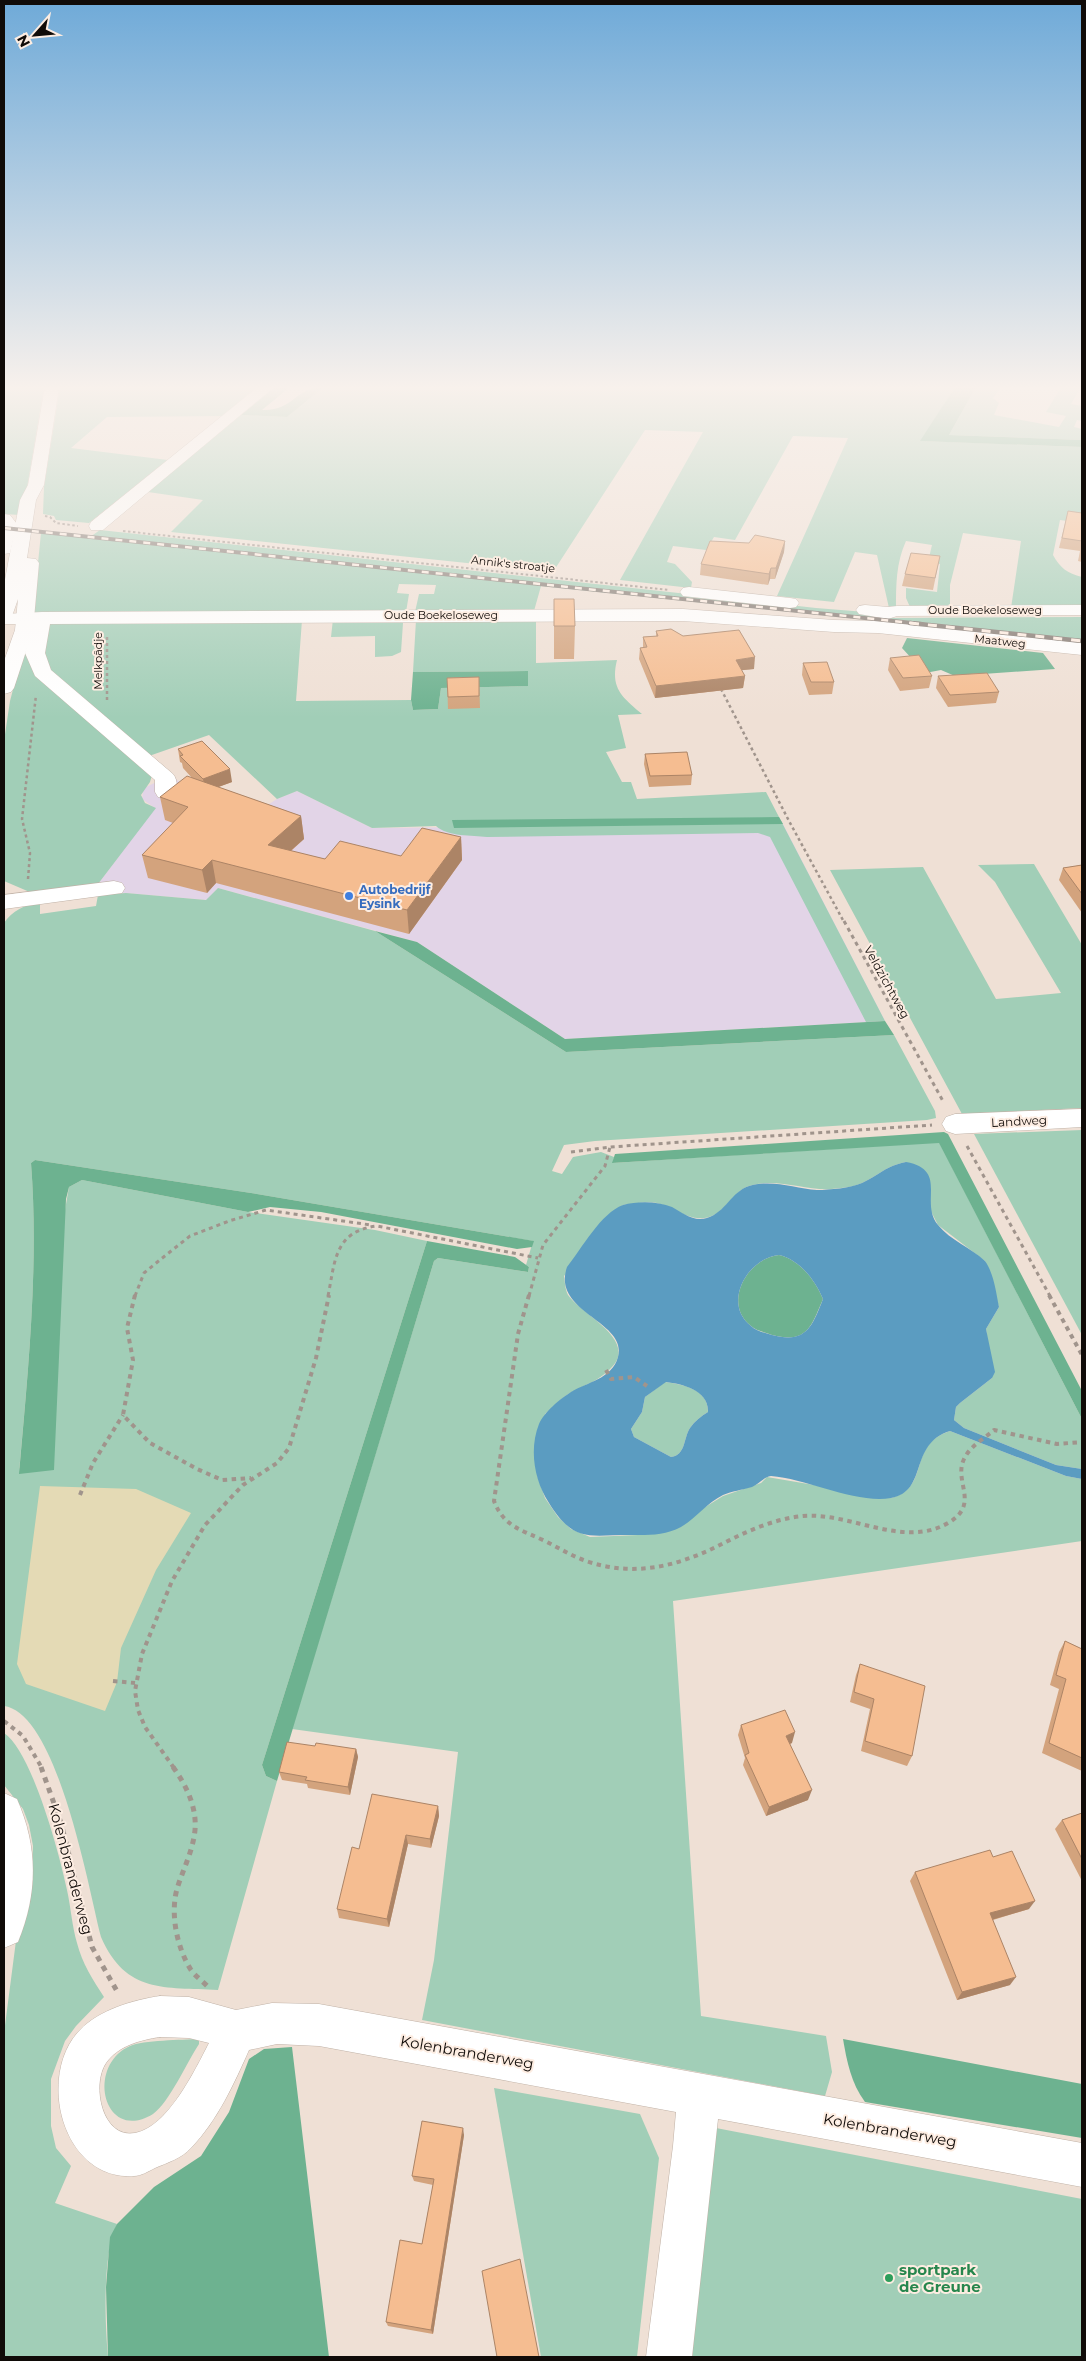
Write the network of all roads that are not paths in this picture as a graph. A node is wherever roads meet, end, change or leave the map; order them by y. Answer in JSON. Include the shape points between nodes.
{"nodes":[{"id":1,"x":30,"y":497,"type":"edge"},
{"id":2,"x":39,"y":497,"type":"edge"},
{"id":3,"x":132,"y":497,"type":"edge"},
{"id":4,"x":4,"y":520,"type":"edge"},
{"id":5,"x":97,"y":526,"type":"road end"},
{"id":6,"x":4,"y":549,"type":"edge"},
{"id":7,"x":689,"y":592,"type":"road end"},
{"id":8,"x":812,"y":606,"type":"dead end"},
{"id":9,"x":849,"y":609,"type":"dead end"},
{"id":10,"x":1082,"y":610,"type":"edge"},
{"id":11,"x":4,"y":615,"type":"edge"},
{"id":12,"x":34,"y":618,"type":"junction"},
{"id":13,"x":4,"y":619,"type":"edge"},
{"id":14,"x":883,"y":620,"type":"junction"},
{"id":15,"x":918,"y":632,"type":"joint"},
{"id":16,"x":1082,"y":649,"type":"edge"},
{"id":17,"x":4,"y":680,"type":"edge"},
{"id":18,"x":4,"y":686,"type":"edge"},
{"id":19,"x":166,"y":792,"type":"edge"},
{"id":20,"x":114,"y":888,"type":"dead end"},
{"id":21,"x":4,"y":902,"type":"edge"},
{"id":22,"x":1082,"y":1118,"type":"edge"},
{"id":23,"x":955,"y":1124,"type":"road end"},
{"id":24,"x":4,"y":1812,"type":"edge"},
{"id":25,"x":4,"y":1928,"type":"edge"},
{"id":26,"x":236,"y":2031,"type":"junction"},
{"id":27,"x":698,"y":2093,"type":"junction"},
{"id":28,"x":1082,"y":2165,"type":"edge"},
{"id":29,"x":669,"y":2357,"type":"edge"}],
"edges":[{"from":1,"to":11,"type":"street","via":[[16,574]]},
{"from":2,"to":12,"type":"street","via":[[30,564]]},
{"from":3,"to":5,"type":"street"},
{"from":4,"to":6,"type":"street","via":[[8,524]]},
{"from":7,"to":8,"type":"street"},
{"from":9,"to":14,"type":"street","name":"Oude Boekeloseweg"},
{"from":10,"to":14,"type":"street","name":"Oude Boekeloseweg","via":[[897,611]]},
{"from":12,"to":13,"type":"street","name":"Oude Boekeloseweg"},
{"from":12,"to":14,"type":"street","name":"Oude Boekeloseweg","via":[[683,615],[834,626]]},
{"from":12,"to":18,"type":"street","via":[[24,630]]},
{"from":12,"to":19,"type":"street","via":[[35,653],[42,672],[166,778]]},
{"from":14,"to":15,"type":"street","name":"Oude Boekeloseweg"},
{"from":15,"to":16,"type":"street","name":"Maatweg"},
{"from":17,"to":18,"type":"street"},
{"from":20,"to":21,"type":"street"},
{"from":22,"to":23,"type":"street","name":"Landweg"},
{"from":24,"to":25,"type":"street","via":[[13,1842],[14,1878]]},
{"from":26,"to":26,"type":"street","name":"Kolenbranderweg","via":[[217,2072],[175,2134],[148,2152],[134,2155],[106,2150],[95,2142],[86,2127],[79,2098],[82,2065],[91,2048],[110,2032],[134,2022],[169,2016],[190,2018]]},
{"from":26,"to":27,"type":"street","name":"Kolenbranderweg","via":[[276,2022],[319,2025]]},
{"from":27,"to":28,"type":"street","name":"Kolenbranderweg"},
{"from":27,"to":29,"type":"street","via":[[695,2146]]}]}
